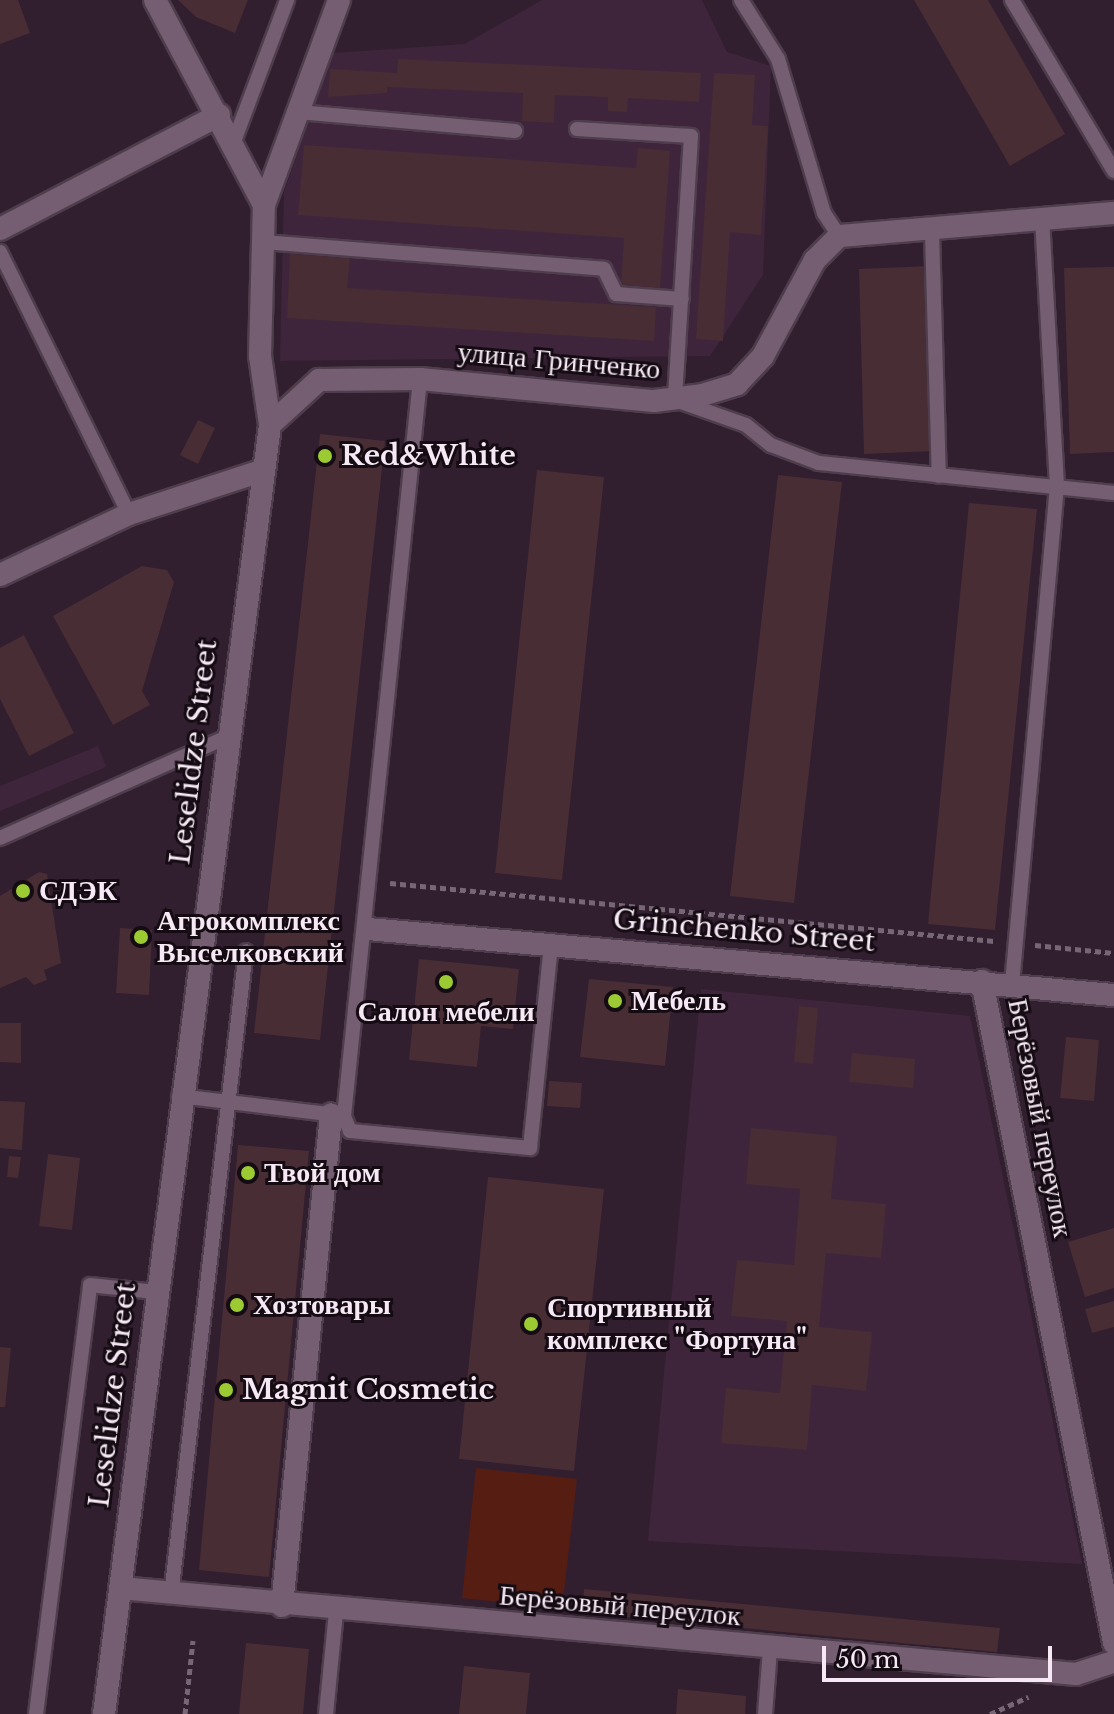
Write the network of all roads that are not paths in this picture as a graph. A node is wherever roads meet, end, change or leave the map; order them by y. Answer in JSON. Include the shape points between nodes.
{"nodes":[{"id":1,"x":155,"y":0,"type":"edge"},
{"id":2,"x":287,"y":0,"type":"edge"},
{"id":3,"x":339,"y":0,"type":"edge"},
{"id":4,"x":741,"y":0,"type":"edge"},
{"id":5,"x":1012,"y":0,"type":"edge"},
{"id":6,"x":298,"y":112,"type":"junction"},
{"id":7,"x":219,"y":115,"type":"junction"},
{"id":8,"x":577,"y":129,"type":"dead end"},
{"id":9,"x":515,"y":131,"type":"dead end"},
{"id":10,"x":233,"y":144,"type":"junction"},
{"id":11,"x":1114,"y":171,"type":"edge"},
{"id":12,"x":264,"y":205,"type":"junction"},
{"id":13,"x":1114,"y":213,"type":"edge"},
{"id":14,"x":1042,"y":220,"type":"junction"},
{"id":15,"x":0,"y":229,"type":"edge"},
{"id":16,"x":932,"y":232,"type":"junction"},
{"id":17,"x":839,"y":236,"type":"junction"},
{"id":18,"x":263,"y":242,"type":"junction"},
{"id":19,"x":0,"y":252,"type":"edge"},
{"id":20,"x":682,"y":299,"type":"junction"},
{"id":21,"x":420,"y":379,"type":"junction"},
{"id":22,"x":675,"y":400,"type":"junction"},
{"id":23,"x":270,"y":425,"type":"junction"},
{"id":24,"x":258,"y":472,"type":"junction"},
{"id":25,"x":939,"y":476,"type":"junction"},
{"id":26,"x":1057,"y":486,"type":"junction"},
{"id":27,"x":1114,"y":493,"type":"edge"},
{"id":28,"x":129,"y":514,"type":"junction"},
{"id":29,"x":0,"y":575,"type":"edge"},
{"id":30,"x":227,"y":737,"type":"junction"},
{"id":31,"x":0,"y":838,"type":"edge"},
{"id":32,"x":368,"y":929,"type":"junction"},
{"id":33,"x":551,"y":944,"type":"junction"},
{"id":34,"x":246,"y":951,"type":"dead end"},
{"id":35,"x":982,"y":981,"type":"junction"},
{"id":36,"x":1012,"y":984,"type":"junction"},
{"id":37,"x":1114,"y":995,"type":"edge"},
{"id":38,"x":179,"y":1096,"type":"junction"},
{"id":39,"x":230,"y":1103,"type":"junction"},
{"id":40,"x":337,"y":1115,"type":"junction"},
{"id":41,"x":156,"y":1292,"type":"junction"},
{"id":42,"x":120,"y":1588,"type":"junction"},
{"id":43,"x":171,"y":1595,"type":"junction"},
{"id":44,"x":282,"y":1606,"type":"junction"},
{"id":45,"x":336,"y":1612,"type":"junction"},
{"id":46,"x":1114,"y":1643,"type":"edge"},
{"id":47,"x":770,"y":1649,"type":"junction"},
{"id":48,"x":1114,"y":1662,"type":"edge"},
{"id":49,"x":36,"y":1714,"type":"edge"},
{"id":50,"x":104,"y":1714,"type":"edge"},
{"id":51,"x":326,"y":1714,"type":"edge"},
{"id":52,"x":765,"y":1714,"type":"edge"}],
"edges":[{"from":1,"to":7,"type":"street"},
{"from":2,"to":10,"type":"lane"},
{"from":3,"to":6,"type":"street","name":"Leselidze Street"},
{"from":4,"to":17,"type":"lane","via":[[778,59],[824,213]]},
{"from":5,"to":11,"type":"lane"},
{"from":6,"to":9,"type":"lane"},
{"from":6,"to":12,"type":"street","name":"Leselidze Street"},
{"from":7,"to":10,"type":"street"},
{"from":7,"to":15,"type":"street"},
{"from":8,"to":20,"type":"lane","via":[[691,136]]},
{"from":10,"to":12,"type":"street"},
{"from":12,"to":18,"type":"street","name":"Leselidze Street"},
{"from":13,"to":14,"type":"street"},
{"from":14,"to":16,"type":"street"},
{"from":14,"to":26,"type":"lane"},
{"from":16,"to":17,"type":"street"},
{"from":16,"to":25,"type":"lane"},
{"from":17,"to":22,"type":"street","name":"улица Гринченко","via":[[815,260],[763,356],[737,384]]},
{"from":18,"to":20,"type":"lane","via":[[604,269],[616,294]]},
{"from":18,"to":23,"type":"street","name":"Leselidze Street","via":[[260,356]]},
{"from":19,"to":28,"type":"lane"},
{"from":20,"to":22,"type":"lane"},
{"from":21,"to":22,"type":"street","name":"улица Гринченко"},
{"from":21,"to":23,"type":"street","name":"улица Гринченко","via":[[319,380]]},
{"from":21,"to":32,"type":"lane"},
{"from":22,"to":25,"type":"lane","via":[[746,425],[771,445],[819,463]]},
{"from":23,"to":24,"type":"street","name":"Leselidze Street"},
{"from":24,"to":28,"type":"street"},
{"from":24,"to":30,"type":"street","name":"Leselidze Street"},
{"from":25,"to":26,"type":"lane"},
{"from":26,"to":27,"type":"lane"},
{"from":26,"to":36,"type":"lane"},
{"from":28,"to":29,"type":"street"},
{"from":30,"to":31,"type":"lane"},
{"from":30,"to":38,"type":"street","name":"Leselidze Street"},
{"from":32,"to":33,"type":"street","name":"Grinchenko Street"},
{"from":32,"to":40,"type":"lane"},
{"from":33,"to":35,"type":"street","name":"Grinchenko Street"},
{"from":33,"to":40,"type":"lane","via":[[530,1148],[350,1131]]},
{"from":34,"to":39,"type":"lane"},
{"from":35,"to":36,"type":"street","name":"Grinchenko Street"},
{"from":35,"to":46,"type":"street","name":"Берёзовый переулок"},
{"from":36,"to":37,"type":"street","name":"Grinchenko Street"},
{"from":38,"to":39,"type":"lane"},
{"from":38,"to":41,"type":"street","name":"Leselidze Street"},
{"from":39,"to":40,"type":"lane"},
{"from":39,"to":43,"type":"lane"},
{"from":40,"to":44,"type":"street"},
{"from":41,"to":42,"type":"street","name":"Leselidze Street"},
{"from":41,"to":49,"type":"lane","via":[[90,1285]]},
{"from":42,"to":43,"type":"street","name":"Берёзовый переулок"},
{"from":42,"to":50,"type":"street","name":"Leselidze Street"},
{"from":43,"to":44,"type":"street","name":"Берёзовый переулок"},
{"from":44,"to":45,"type":"street","name":"Берёзовый переулок"},
{"from":45,"to":47,"type":"street","name":"Берёзовый переулок"},
{"from":45,"to":51,"type":"lane"},
{"from":47,"to":48,"type":"street","name":"Берёзовый переулок","via":[[1076,1674]]},
{"from":47,"to":52,"type":"lane"}]}
